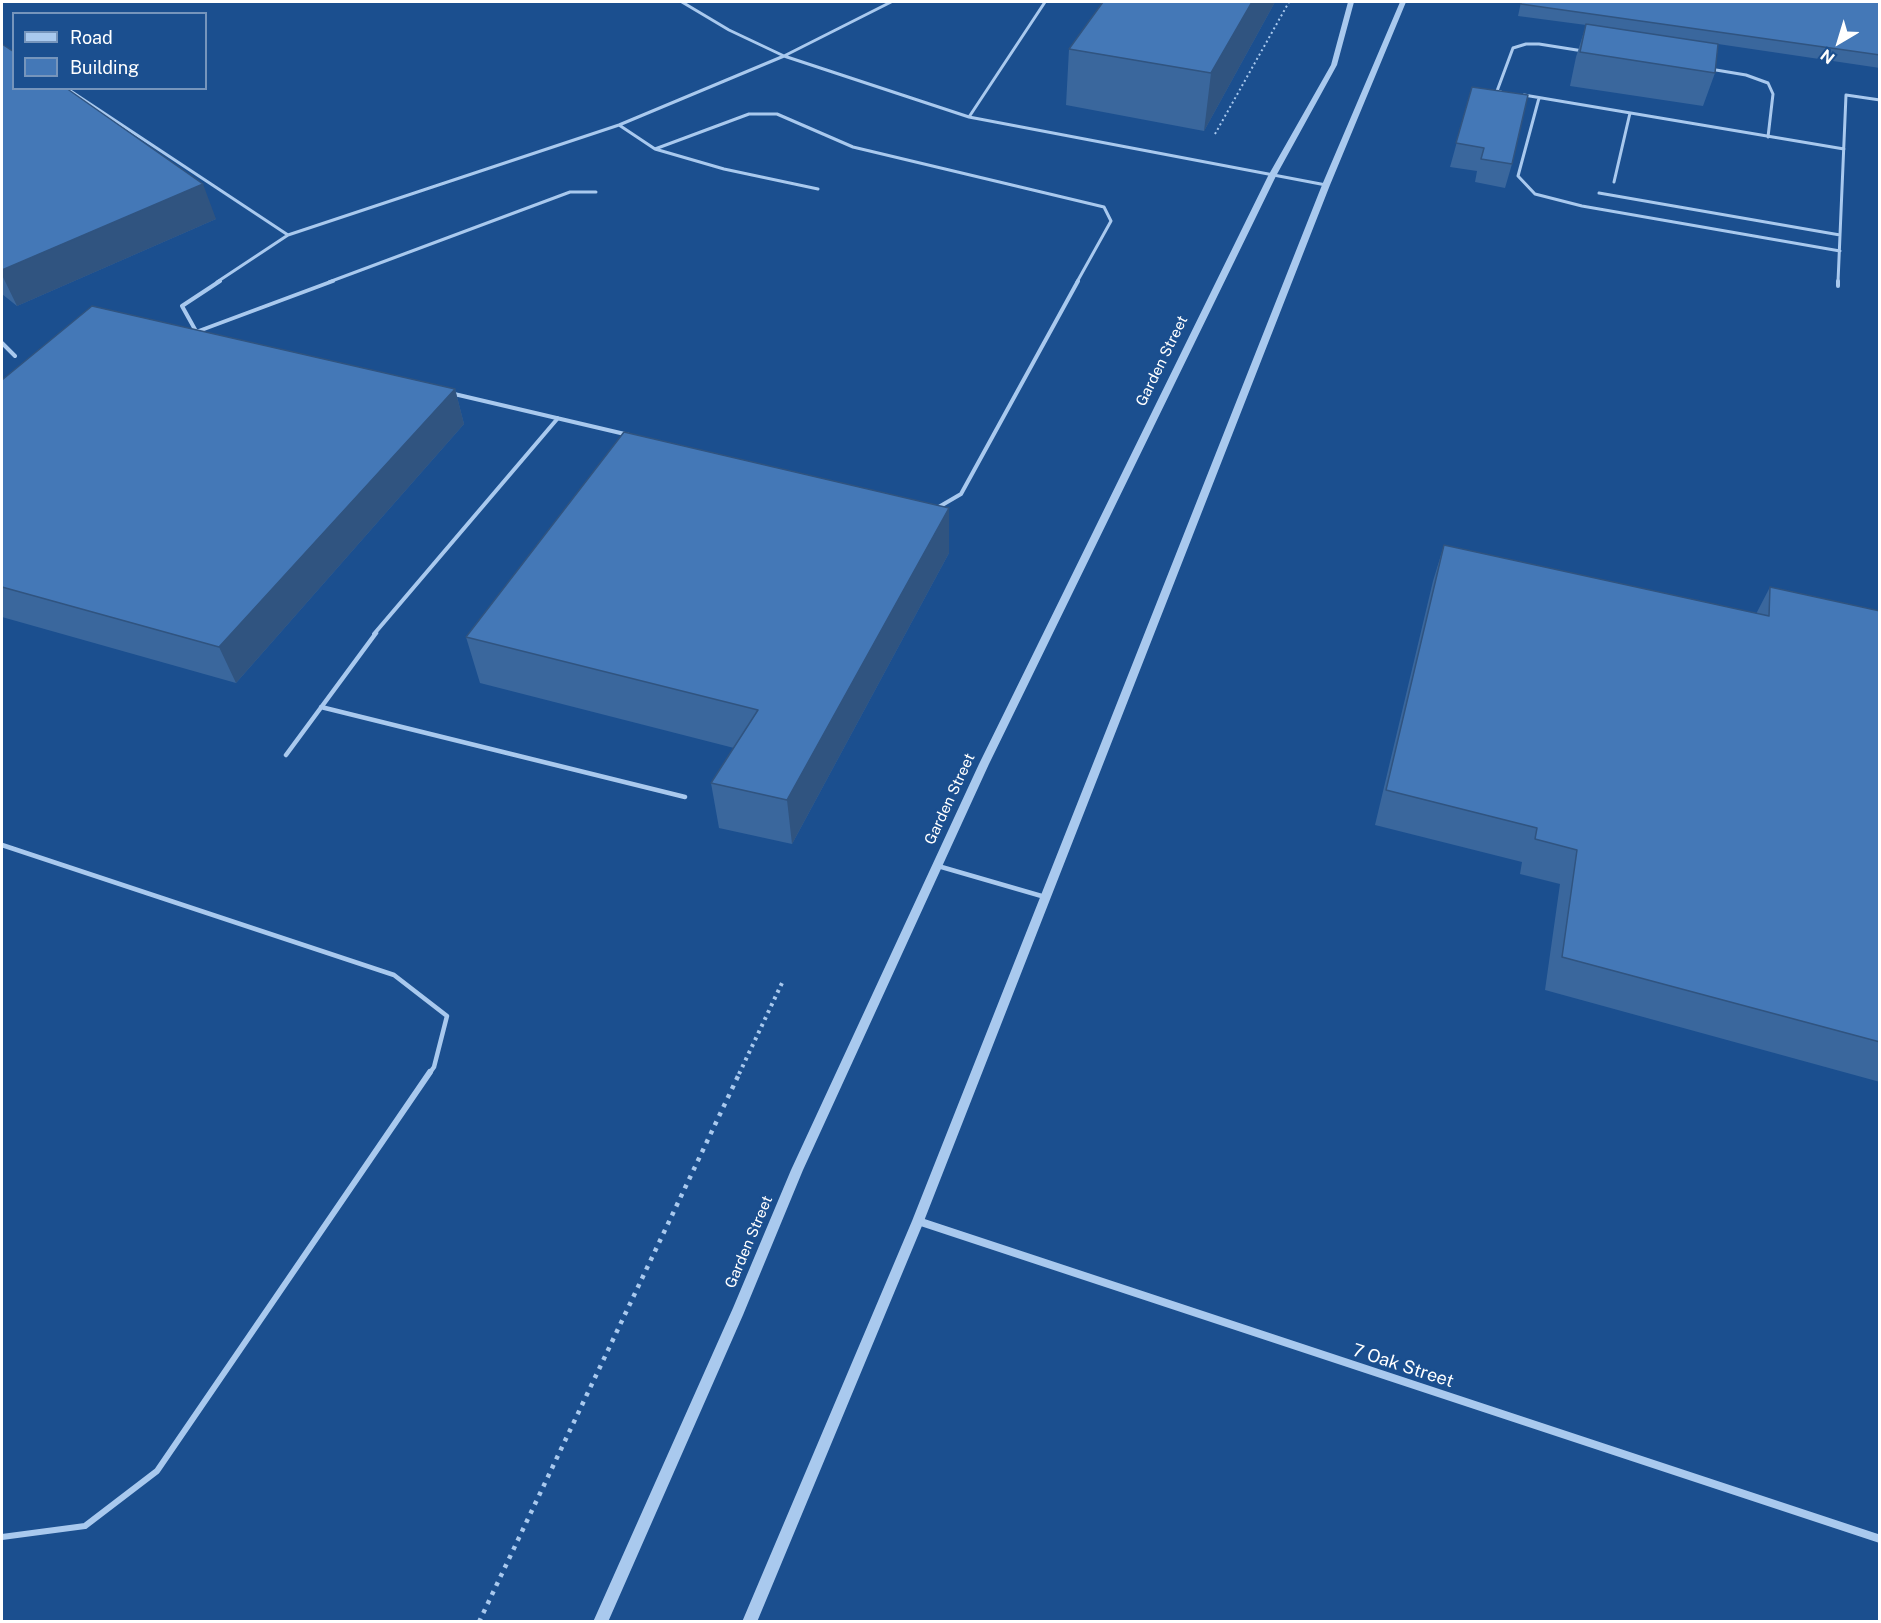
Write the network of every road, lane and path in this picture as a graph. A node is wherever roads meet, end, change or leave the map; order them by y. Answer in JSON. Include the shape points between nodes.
{"nodes":[{"id":1,"x":682,"y":2,"type":"edge"},
{"id":2,"x":891,"y":2,"type":"edge"},
{"id":3,"x":1046,"y":2,"type":"edge"},
{"id":4,"x":1289,"y":2,"type":"edge"},
{"id":5,"x":1351,"y":2,"type":"edge"},
{"id":6,"x":1402,"y":2,"type":"edge"},
{"id":7,"x":1587,"y":51,"type":"edge"},
{"id":8,"x":784,"y":56,"type":"junction"},
{"id":9,"x":1702,"y":68,"type":"edge"},
{"id":10,"x":69,"y":90,"type":"edge"},
{"id":11,"x":1508,"y":93,"type":"edge"},
{"id":12,"x":1518,"y":94,"type":"edge"},
{"id":13,"x":1539,"y":98,"type":"junction"},
{"id":14,"x":1880,"y":100,"type":"edge"},
{"id":15,"x":1630,"y":113,"type":"junction"},
{"id":16,"x":969,"y":117,"type":"junction"},
{"id":17,"x":619,"y":125,"type":"junction"},
{"id":18,"x":1768,"y":137,"type":"junction"},
{"id":19,"x":1211,"y":141,"type":"dead end"},
{"id":20,"x":655,"y":149,"type":"junction"},
{"id":21,"x":1844,"y":149,"type":"junction"},
{"id":22,"x":1272,"y":176,"type":"junction"},
{"id":23,"x":1614,"y":182,"type":"dead end"},
{"id":24,"x":1326,"y":185,"type":"junction"},
{"id":25,"x":818,"y":189,"type":"dead end"},
{"id":26,"x":596,"y":192,"type":"dead end"},
{"id":27,"x":1599,"y":193,"type":"dead end"},
{"id":28,"x":288,"y":235,"type":"junction"},
{"id":29,"x":1840,"y":235,"type":"junction"},
{"id":30,"x":1840,"y":251,"type":"junction"},
{"id":31,"x":1838,"y":286,"type":"dead end"},
{"id":32,"x":196,"y":332,"type":"junction"},
{"id":33,"x":207,"y":335,"type":"edge"},
{"id":34,"x":2,"y":343,"type":"edge"},
{"id":35,"x":15,"y":356,"type":"dead end"},
{"id":36,"x":445,"y":392,"type":"edge"},
{"id":37,"x":558,"y":418,"type":"junction"},
{"id":38,"x":632,"y":435,"type":"edge"},
{"id":39,"x":934,"y":509,"type":"edge"},
{"id":40,"x":321,"y":706,"type":"junction"},
{"id":41,"x":286,"y":755,"type":"dead end"},
{"id":42,"x":685,"y":797,"type":"dead end"},
{"id":43,"x":2,"y":845,"type":"edge"},
{"id":44,"x":937,"y":866,"type":"junction"},
{"id":45,"x":1045,"y":897,"type":"junction"},
{"id":46,"x":782,"y":983,"type":"dead end"},
{"id":47,"x":918,"y":1221,"type":"junction"},
{"id":48,"x":2,"y":1537,"type":"edge"},
{"id":49,"x":1880,"y":1539,"type":"edge"},
{"id":50,"x":479,"y":1622,"type":"edge"},
{"id":51,"x":600,"y":1622,"type":"edge"},
{"id":52,"x":749,"y":1622,"type":"edge"}],
"edges":[{"from":1,"to":8,"type":"lane"},
{"from":2,"to":8,"type":"lane"},
{"from":3,"to":16,"type":"lane"},
{"from":4,"to":19,"type":"path"},
{"from":5,"to":22,"type":"street","name":"Garden Street","via":[[1334,65]]},
{"from":6,"to":24,"type":"street"},
{"from":7,"to":11,"type":"lane","via":[[1539,44],[1513,48],[1497,91]]},
{"from":8,"to":16,"type":"lane"},
{"from":8,"to":17,"type":"lane"},
{"from":9,"to":18,"type":"lane","via":[[1768,83],[1773,94]]},
{"from":10,"to":28,"type":"lane"},
{"from":12,"to":13,"type":"lane"},
{"from":13,"to":15,"type":"lane"},
{"from":13,"to":30,"type":"lane","via":[[1518,176],[1534,194],[1582,206]]},
{"from":14,"to":21,"type":"lane","via":[[1846,95]]},
{"from":15,"to":18,"type":"lane"},
{"from":15,"to":23,"type":"lane"},
{"from":16,"to":22,"type":"lane"},
{"from":17,"to":20,"type":"lane"},
{"from":17,"to":28,"type":"lane"},
{"from":18,"to":21,"type":"lane"},
{"from":20,"to":25,"type":"lane"},
{"from":20,"to":39,"type":"lane","via":[[749,114],[777,114],[853,147],[1104,207],[1111,221],[961,494]]},
{"from":21,"to":29,"type":"lane"},
{"from":22,"to":24,"type":"lane"},
{"from":22,"to":44,"type":"street","name":"Garden Street"},
{"from":24,"to":45,"type":"street"},
{"from":26,"to":32,"type":"lane","via":[[570,192]]},
{"from":27,"to":29,"type":"lane"},
{"from":28,"to":32,"type":"lane","via":[[182,306]]},
{"from":29,"to":30,"type":"lane"},
{"from":30,"to":31,"type":"lane"},
{"from":32,"to":33,"type":"lane"},
{"from":34,"to":35,"type":"lane"},
{"from":36,"to":37,"type":"lane"},
{"from":37,"to":38,"type":"lane"},
{"from":37,"to":40,"type":"lane","via":[[366,644]]},
{"from":40,"to":41,"type":"lane"},
{"from":40,"to":42,"type":"lane"},
{"from":43,"to":48,"type":"lane","via":[[394,975],[447,1016],[434,1067],[158,1471],[85,1526]]},
{"from":44,"to":45,"type":"lane"},
{"from":44,"to":51,"type":"street","name":"Garden Street","via":[[797,1170]]},
{"from":45,"to":47,"type":"street"},
{"from":46,"to":50,"type":"path"},
{"from":47,"to":49,"type":"street","name":"7 Oak Street"},
{"from":47,"to":52,"type":"street"}]}
